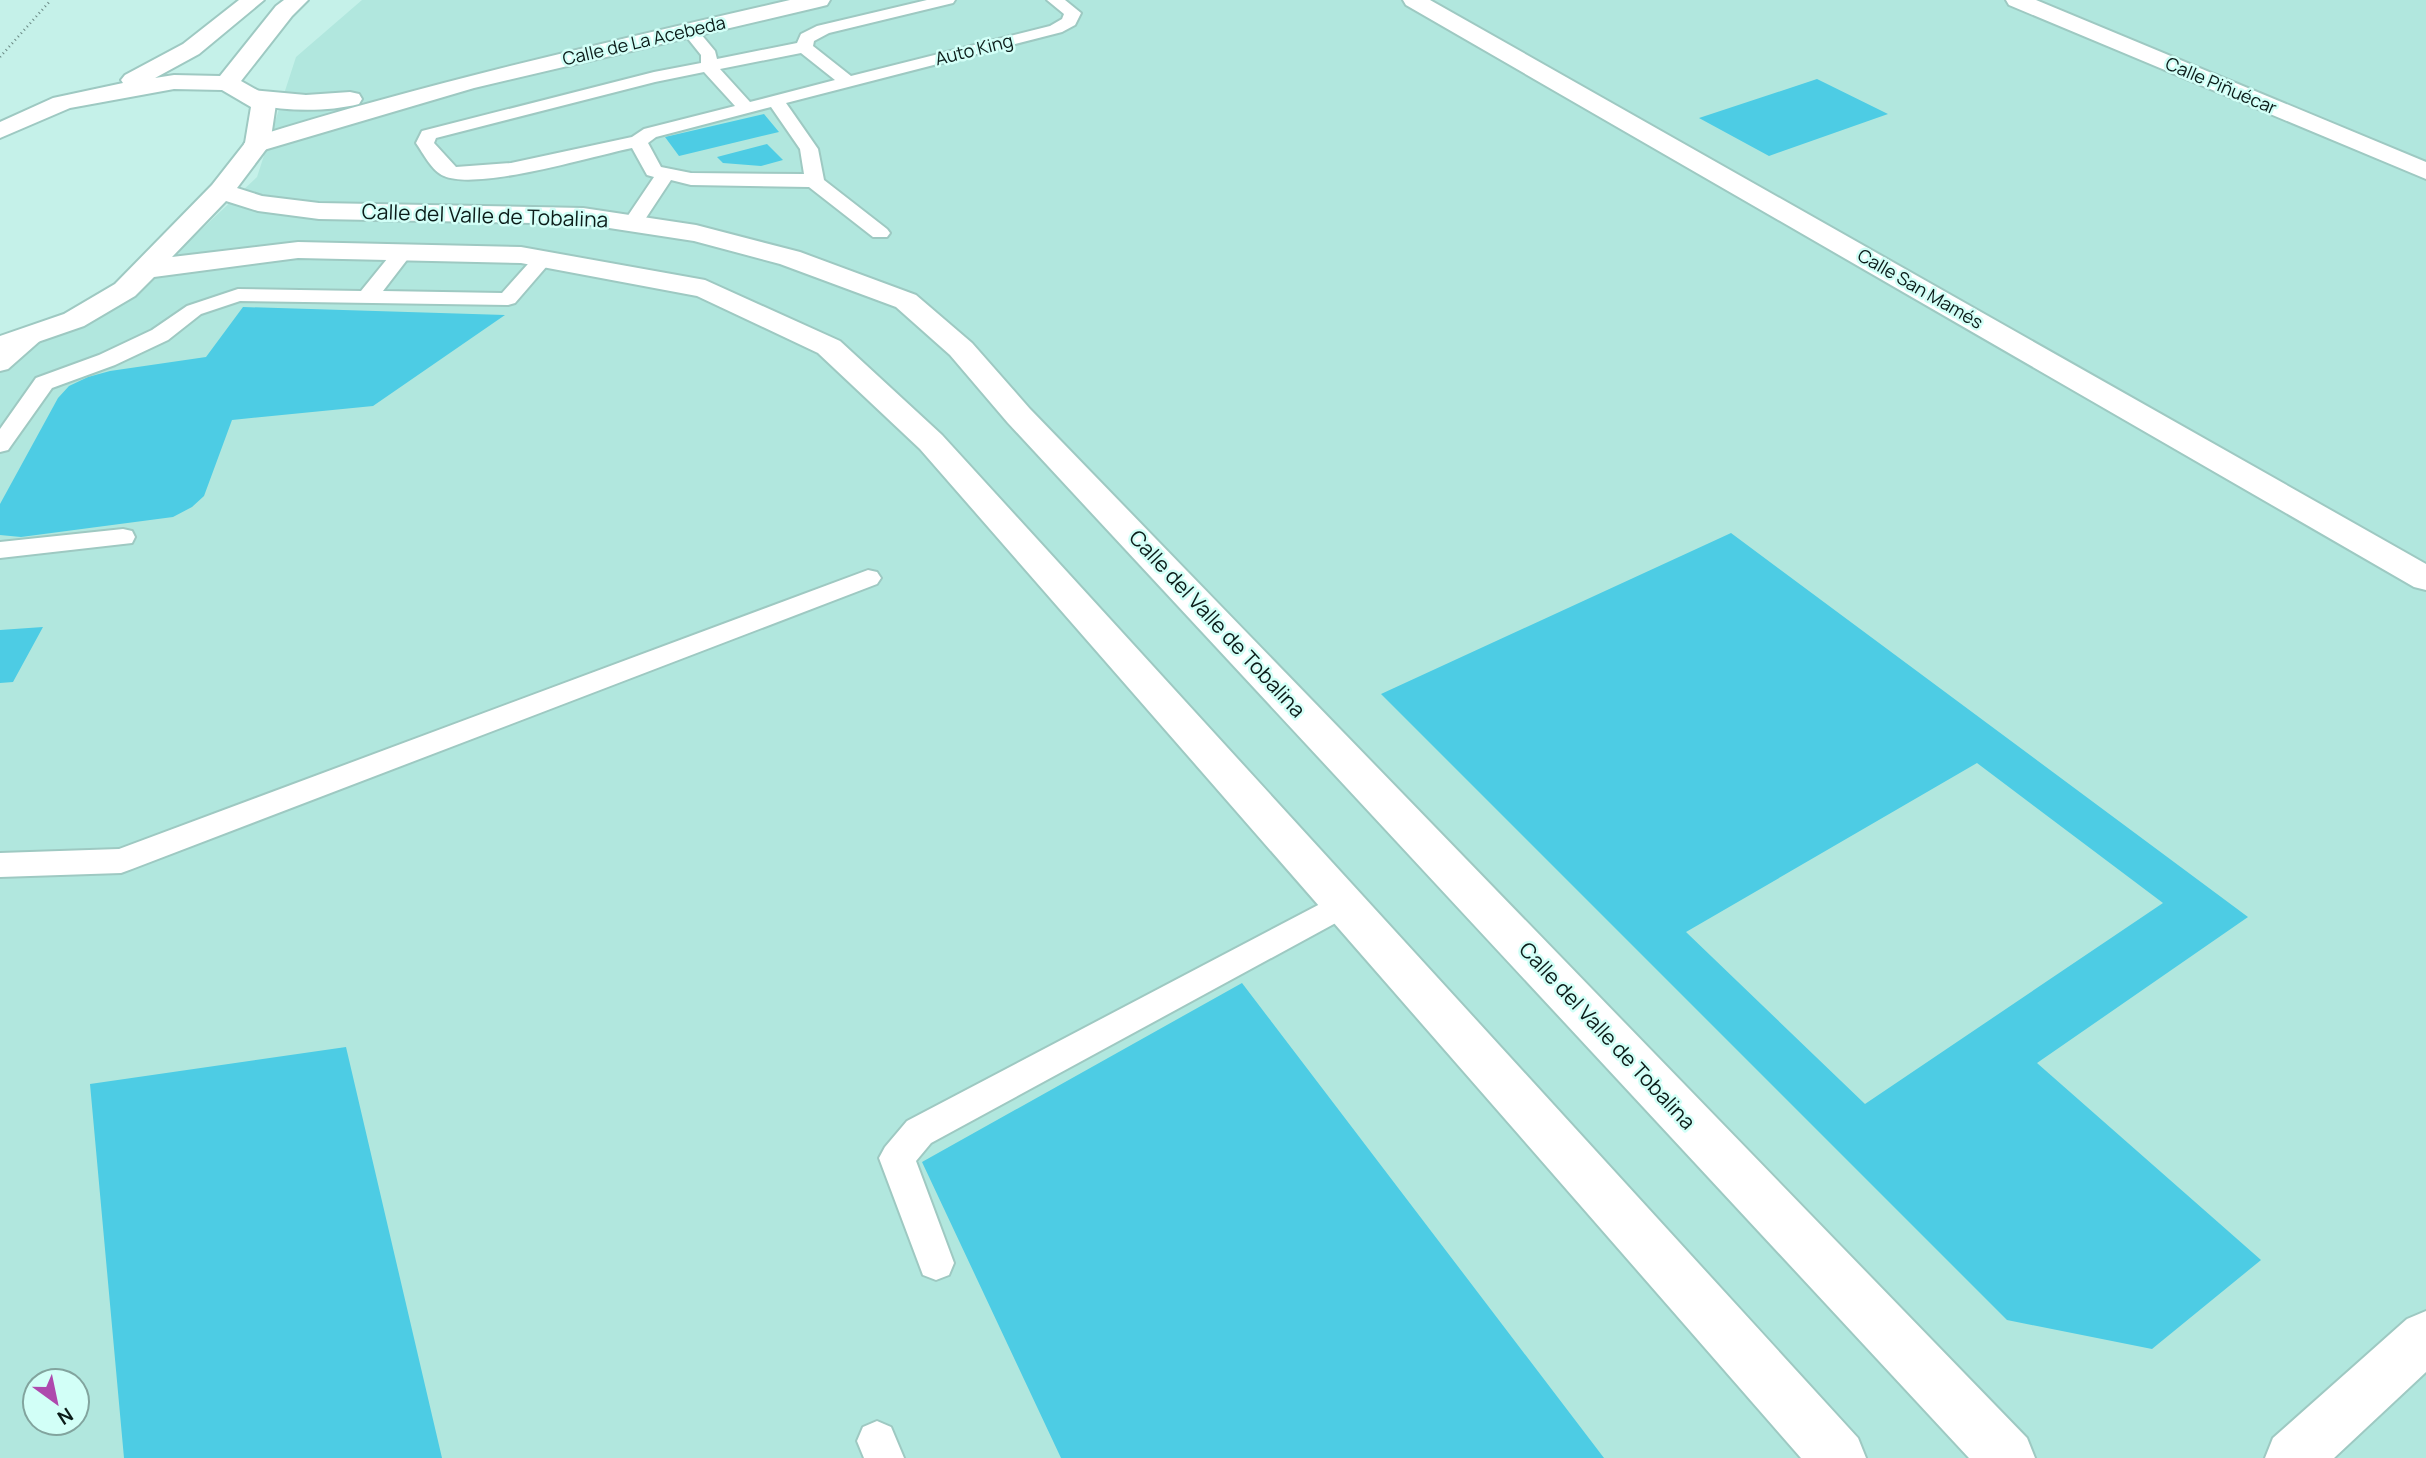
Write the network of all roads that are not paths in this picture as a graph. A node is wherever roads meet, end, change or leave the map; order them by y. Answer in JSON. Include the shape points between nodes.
{"nodes":[{"id":1,"x":253,"y":0,"type":"edge"},
{"id":2,"x":297,"y":0,"type":"edge"},
{"id":3,"x":819,"y":0,"type":"edge"},
{"id":4,"x":947,"y":0,"type":"edge"},
{"id":5,"x":1055,"y":0,"type":"edge"},
{"id":6,"x":1414,"y":0,"type":"edge"},
{"id":7,"x":2017,"y":0,"type":"edge"},
{"id":8,"x":689,"y":30,"type":"junction"},
{"id":9,"x":804,"y":47,"type":"junction"},
{"id":10,"x":709,"y":67,"type":"junction"},
{"id":11,"x":470,"y":82,"type":"junction"},
{"id":12,"x":847,"y":82,"type":"junction"},
{"id":13,"x":227,"y":83,"type":"junction"},
{"id":14,"x":114,"y":90,"type":"junction"},
{"id":15,"x":252,"y":97,"type":"junction"},
{"id":16,"x":775,"y":100,"type":"junction"},
{"id":17,"x":747,"y":109,"type":"junction"},
{"id":18,"x":0,"y":131,"type":"edge"},
{"id":19,"x":639,"y":141,"type":"junction"},
{"id":20,"x":257,"y":144,"type":"junction"},
{"id":21,"x":2426,"y":171,"type":"edge"},
{"id":22,"x":666,"y":173,"type":"junction"},
{"id":23,"x":815,"y":182,"type":"junction"},
{"id":24,"x":221,"y":191,"type":"junction"},
{"id":25,"x":633,"y":223,"type":"junction"},
{"id":26,"x":880,"y":233,"type":"dead end"},
{"id":27,"x":402,"y":252,"type":"junction"},
{"id":28,"x":543,"y":259,"type":"junction"},
{"id":29,"x":148,"y":269,"type":"junction"},
{"id":30,"x":367,"y":297,"type":"junction"},
{"id":31,"x":34,"y":334,"type":"junction"},
{"id":32,"x":0,"y":346,"type":"edge"},
{"id":33,"x":0,"y":364,"type":"edge"},
{"id":34,"x":0,"y":445,"type":"edge"},
{"id":35,"x":123,"y":537,"type":"dead end"},
{"id":36,"x":0,"y":550,"type":"edge"},
{"id":37,"x":868,"y":578,"type":"dead end"},
{"id":38,"x":2426,"y":579,"type":"edge"},
{"id":39,"x":0,"y":865,"type":"edge"},
{"id":40,"x":1343,"y":904,"type":"junction"},
{"id":41,"x":936,"y":1263,"type":"dead end"},
{"id":42,"x":2426,"y":1338,"type":"edge"},
{"id":43,"x":1838,"y":1458,"type":"edge"},
{"id":44,"x":2007,"y":1458,"type":"edge"},
{"id":45,"x":2293,"y":1458,"type":"edge"}],
"edges":[{"from":1,"to":14,"type":"main road","via":[[191,49]]},
{"from":2,"to":13,"type":"main road"},
{"from":3,"to":8,"type":"main road","name":"Calle de La Acebeda"},
{"from":4,"to":9,"type":"lane","via":[[823,29],[807,38]]},
{"from":5,"to":12,"type":"lane","name":"Auto King","via":[[1073,13],[1069,22],[1056,29]]},
{"from":6,"to":38,"type":"main road","name":"Calle San Mamés"},
{"from":7,"to":21,"type":"main road","name":"Calle Piñuécar"},
{"from":8,"to":10,"type":"lane","via":[[709,55]]},
{"from":8,"to":11,"type":"main road","name":"Calle de La Acebeda"},
{"from":9,"to":10,"type":"lane"},
{"from":9,"to":12,"type":"lane"},
{"from":10,"to":17,"type":"lane"},
{"from":10,"to":19,"type":"lane","via":[[428,135],[425,143],[450,172],[468,175]]},
{"from":11,"to":15,"type":"main road","name":"Calle de La Acebeda","via":[[354,99],[306,102]]},
{"from":11,"to":20,"type":"main road","name":"Calle de La Acebeda"},
{"from":12,"to":16,"type":"lane"},
{"from":13,"to":14,"type":"main road","via":[[174,82]]},
{"from":13,"to":15,"type":"main road"},
{"from":14,"to":18,"type":"main road","via":[[62,103]]},
{"from":15,"to":20,"type":"main road","via":[[264,104]]},
{"from":16,"to":17,"type":"lane"},
{"from":16,"to":23,"type":"lane","via":[[809,149]]},
{"from":17,"to":19,"type":"lane","via":[[650,133]]},
{"from":19,"to":22,"type":"lane","via":[[654,171]]},
{"from":20,"to":24,"type":"main road"},
{"from":22,"to":23,"type":"lane","via":[[691,179],[799,178]]},
{"from":22,"to":25,"type":"lane"},
{"from":23,"to":26,"type":"lane"},
{"from":24,"to":25,"type":"main road","name":"Calle del Valle de Tobalina","via":[[258,203],[319,211],[583,216]]},
{"from":24,"to":29,"type":"main road"},
{"from":25,"to":44,"type":"main road","name":"Calle del Valle de Tobalina","via":[[696,233],[790,258],[906,302],[961,349]]},
{"from":27,"to":28,"type":"main road","name":"Calle del Valle de Tobalina"},
{"from":27,"to":29,"type":"main road","name":"Calle del Valle de Tobalina","via":[[298,250]]},
{"from":27,"to":30,"type":"lane"},
{"from":28,"to":30,"type":"lane","via":[[508,299]]},
{"from":28,"to":40,"type":"main road","name":"Calle del Valle de Tobalina","via":[[705,289],[829,347],[931,442]]},
{"from":29,"to":31,"type":"main road","via":[[125,290],[74,320]]},
{"from":30,"to":34,"type":"lane","via":[[238,295],[194,310],[160,335],[44,383]]},
{"from":31,"to":32,"type":"main road"},
{"from":31,"to":33,"type":"lane"},
{"from":35,"to":36,"type":"lane"},
{"from":37,"to":39,"type":"lane","via":[[121,861]]},
{"from":40,"to":41,"type":"lane","via":[[919,1132],[897,1158]]},
{"from":40,"to":43,"type":"main road","name":"Calle del Valle de Tobalina"},
{"from":42,"to":45,"type":"main road"}]}
